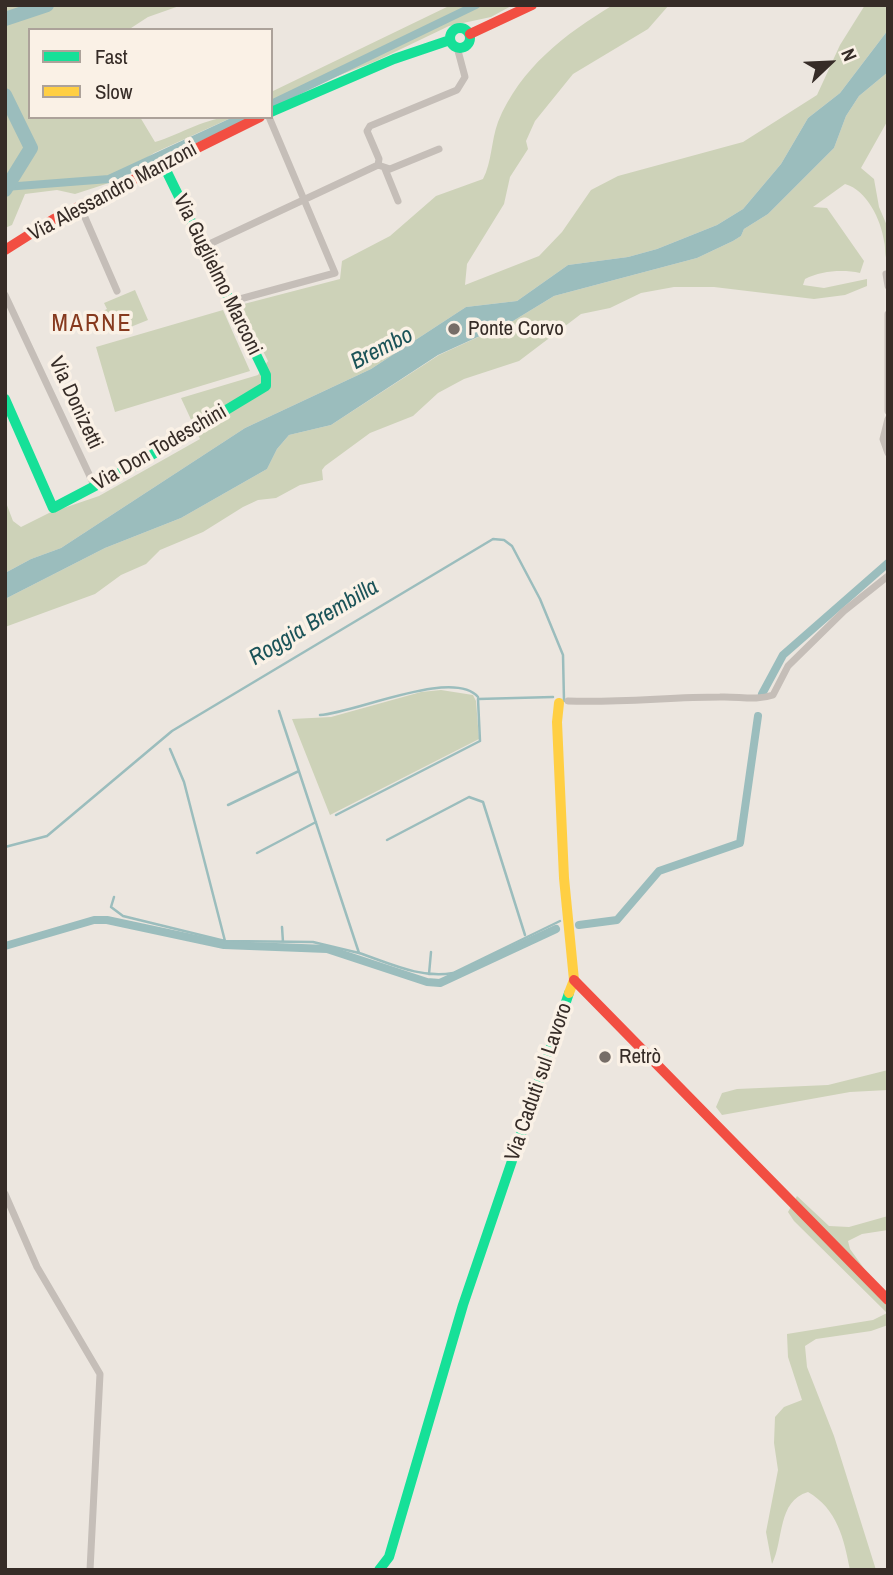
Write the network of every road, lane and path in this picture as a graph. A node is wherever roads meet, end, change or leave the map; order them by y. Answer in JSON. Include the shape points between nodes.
{"nodes":[{"id":1,"x":531,"y":5,"type":"edge"},
{"id":2,"x":470,"y":34,"type":"junction"},
{"id":3,"x":454,"y":44,"type":"junction"},
{"id":4,"x":273,"y":111,"type":"edge"},
{"id":5,"x":256,"y":119,"type":"edge"},
{"id":6,"x":270,"y":119,"type":"edge"},
{"id":7,"x":439,"y":149,"type":"dead end"},
{"id":8,"x":163,"y":164,"type":"junction"},
{"id":9,"x":382,"y":167,"type":"junction"},
{"id":10,"x":303,"y":199,"type":"junction"},
{"id":11,"x":398,"y":201,"type":"dead end"},
{"id":12,"x":80,"y":206,"type":"junction"},
{"id":13,"x":203,"y":247,"type":"junction"},
{"id":14,"x":5,"y":250,"type":"edge"},
{"id":15,"x":886,"y":274,"type":"edge"},
{"id":16,"x":888,"y":286,"type":"edge"},
{"id":17,"x":117,"y":291,"type":"dead end"},
{"id":18,"x":5,"y":295,"type":"edge"},
{"id":19,"x":229,"y":302,"type":"junction"},
{"id":20,"x":888,"y":314,"type":"edge"},
{"id":21,"x":266,"y":386,"type":"joint"},
{"id":22,"x":5,"y":399,"type":"edge"},
{"id":23,"x":888,"y":411,"type":"edge"},
{"id":24,"x":888,"y":419,"type":"edge"},
{"id":25,"x":888,"y":453,"type":"edge"},
{"id":26,"x":95,"y":487,"type":"junction"},
{"id":27,"x":888,"y":576,"type":"edge"},
{"id":28,"x":564,"y":702,"type":"joint"},
{"id":29,"x":574,"y":980,"type":"junction"},
{"id":30,"x":5,"y":1195,"type":"edge"},
{"id":31,"x":888,"y":1300,"type":"edge"},
{"id":32,"x":87,"y":1570,"type":"edge"},
{"id":33,"x":379,"y":1570,"type":"edge"}],
"edges":[{"from":1,"to":2,"type":"street"},
{"from":2,"to":3,"type":"street","via":[[468,44]]},
{"from":2,"to":3,"type":"street","via":[[457,28]]},
{"from":3,"to":4,"type":"street","via":[[405,55]]},
{"from":3,"to":9,"type":"street","via":[[465,77],[457,90],[367,131]]},
{"from":5,"to":8,"type":"street","name":"Via Alessandro Manzoni"},
{"from":6,"to":10,"type":"street"},
{"from":7,"to":9,"type":"street"},
{"from":8,"to":12,"type":"street","name":"Via Alessandro Manzoni"},
{"from":8,"to":13,"type":"street","name":"Via Guglielmo Marconi"},
{"from":9,"to":10,"type":"street"},
{"from":9,"to":11,"type":"street"},
{"from":10,"to":13,"type":"street"},
{"from":10,"to":19,"type":"street","via":[[335,273]]},
{"from":12,"to":14,"type":"street","name":"Via Alessandro Manzoni"},
{"from":12,"to":17,"type":"street"},
{"from":13,"to":19,"type":"street","name":"Via Guglielmo Marconi"},
{"from":15,"to":16,"type":"street"},
{"from":18,"to":26,"type":"street","name":"Via Donizetti"},
{"from":19,"to":21,"type":"street","name":"Via Guglielmo Marconi","via":[[266,375]]},
{"from":20,"to":23,"type":"street"},
{"from":21,"to":26,"type":"street","name":"Via Don Todeschini"},
{"from":22,"to":26,"type":"street","name":"Via Don Todeschini","via":[[53,508]]},
{"from":24,"to":25,"type":"street","via":[[883,439]]},
{"from":27,"to":28,"type":"street","via":[[788,666],[773,695],[763,699],[719,696],[620,704]]},
{"from":28,"to":29,"type":"street","via":[[557,722]]},
{"from":29,"to":31,"type":"street","name":"Via Caduti sul Lavoro"},
{"from":29,"to":33,"type":"street","name":"Via Caduti sul Lavoro","via":[[463,1305],[389,1557]]},
{"from":30,"to":32,"type":"street","via":[[37,1267],[100,1374]]}]}
